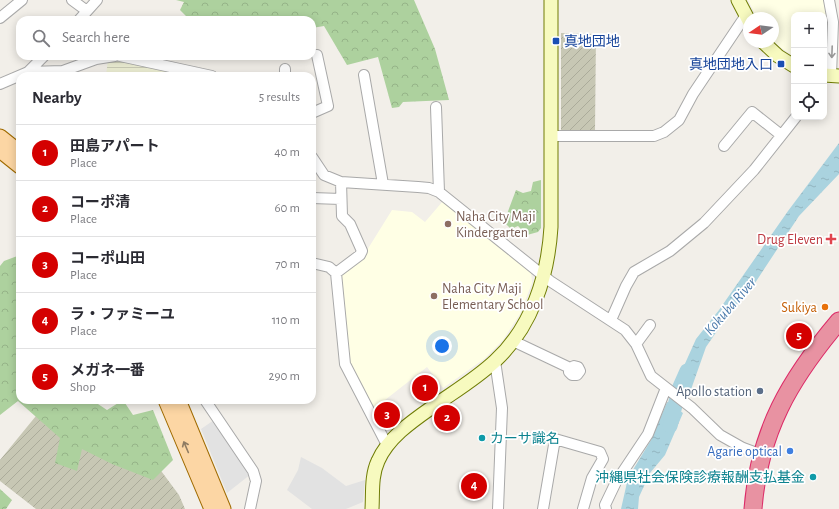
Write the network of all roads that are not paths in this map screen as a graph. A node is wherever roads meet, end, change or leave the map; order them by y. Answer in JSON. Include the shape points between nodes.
{"nodes":[{"id":1,"x":22,"y":0,"type":"edge"},
{"id":2,"x":72,"y":0,"type":"edge"},
{"id":3,"x":97,"y":0,"type":"edge"},
{"id":4,"x":551,"y":0,"type":"edge"},
{"id":5,"x":738,"y":0,"type":"edge"},
{"id":6,"x":829,"y":0,"type":"edge"},
{"id":7,"x":87,"y":11,"type":"junction"},
{"id":8,"x":744,"y":12,"type":"edge"},
{"id":9,"x":83,"y":16,"type":"edge"},
{"id":10,"x":0,"y":18,"type":"edge"},
{"id":11,"x":743,"y":24,"type":"edge"},
{"id":12,"x":769,"y":48,"type":"edge"},
{"id":13,"x":317,"y":55,"type":"dead end"},
{"id":14,"x":40,"y":60,"type":"edge"},
{"id":15,"x":93,"y":60,"type":"edge"},
{"id":16,"x":138,"y":60,"type":"edge"},
{"id":17,"x":791,"y":64,"type":"edge"},
{"id":18,"x":28,"y":72,"type":"joint"},
{"id":19,"x":194,"y":72,"type":"edge"},
{"id":20,"x":364,"y":75,"type":"dead end"},
{"id":21,"x":833,"y":75,"type":"edge"},
{"id":22,"x":16,"y":77,"type":"edge"},
{"id":23,"x":0,"y":84,"type":"edge"},
{"id":24,"x":436,"y":107,"type":"dead end"},
{"id":25,"x":316,"y":110,"type":"edge"},
{"id":26,"x":794,"y":120,"type":"edge"},
{"id":27,"x":781,"y":135,"type":"junction"},
{"id":28,"x":551,"y":136,"type":"junction"},
{"id":29,"x":0,"y":137,"type":"edge"},
{"id":30,"x":724,"y":146,"type":"dead end"},
{"id":31,"x":0,"y":150,"type":"edge"},
{"id":32,"x":16,"y":150,"type":"edge"},
{"id":33,"x":16,"y":163,"type":"edge"},
{"id":34,"x":316,"y":163,"type":"edge"},
{"id":35,"x":341,"y":182,"type":"junction"},
{"id":36,"x":382,"y":184,"type":"junction"},
{"id":37,"x":439,"y":192,"type":"junction"},
{"id":38,"x":316,"y":198,"type":"edge"},
{"id":39,"x":341,"y":199,"type":"junction"},
{"id":40,"x":316,"y":264,"type":"edge"},
{"id":41,"x":336,"y":273,"type":"junction"},
{"id":42,"x":544,"y":277,"type":"junction"},
{"id":43,"x":611,"y":320,"type":"junction"},
{"id":44,"x":839,"y":321,"type":"edge"},
{"id":45,"x":650,"y":325,"type":"dead end"},
{"id":46,"x":513,"y":340,"type":"junction"},
{"id":47,"x":636,"y":344,"type":"junction"},
{"id":48,"x":495,"y":361,"type":"junction"},
{"id":49,"x":570,"y":368,"type":"dead end"},
{"id":50,"x":666,"y":388,"type":"junction"},
{"id":51,"x":169,"y":404,"type":"edge"},
{"id":52,"x":179,"y":404,"type":"edge"},
{"id":53,"x":208,"y":404,"type":"edge"},
{"id":54,"x":184,"y":428,"type":"junction"},
{"id":55,"x":387,"y":445,"type":"junction"},
{"id":56,"x":762,"y":455,"type":"junction"},
{"id":57,"x":212,"y":509,"type":"edge"},
{"id":58,"x":223,"y":509,"type":"edge"},
{"id":59,"x":250,"y":509,"type":"edge"},
{"id":60,"x":372,"y":509,"type":"edge"},
{"id":61,"x":498,"y":509,"type":"edge"},
{"id":62,"x":543,"y":509,"type":"edge"},
{"id":63,"x":583,"y":509,"type":"edge"},
{"id":64,"x":606,"y":509,"type":"edge"},
{"id":65,"x":753,"y":509,"type":"edge"}],
"edges":[{"from":1,"to":10,"type":"street"},
{"from":2,"to":7,"type":"street"},
{"from":3,"to":7,"type":"street"},
{"from":4,"to":28,"type":"street"},
{"from":5,"to":8,"type":"street"},
{"from":6,"to":21,"type":"street","one_way":true,"via":[[833,22]]},
{"from":7,"to":9,"type":"street"},
{"from":11,"to":28,"type":"street","via":[[693,94],[679,120],[664,132],[654,136]]},
{"from":12,"to":17,"type":"street"},
{"from":13,"to":25,"type":"street","via":[[328,106]]},
{"from":14,"to":18,"type":"street"},
{"from":15,"to":18,"type":"street","via":[[63,71]]},
{"from":16,"to":19,"type":"street"},
{"from":20,"to":36,"type":"street"},
{"from":22,"to":23,"type":"street"},
{"from":24,"to":37,"type":"street"},
{"from":26,"to":27,"type":"street"},
{"from":27,"to":30,"type":"street","via":[[752,112]]},
{"from":27,"to":43,"type":"street","via":[[754,170],[704,223],[670,251],[634,272]]},
{"from":28,"to":42,"type":"street","via":[[551,227]]},
{"from":29,"to":32,"type":"main road"},
{"from":31,"to":33,"type":"main road"},
{"from":34,"to":35,"type":"street","via":[[324,175]]},
{"from":35,"to":36,"type":"street"},
{"from":35,"to":39,"type":"street"},
{"from":36,"to":37,"type":"street","via":[[429,188]]},
{"from":37,"to":42,"type":"street"},
{"from":38,"to":39,"type":"street"},
{"from":39,"to":41,"type":"street","via":[[342,216],[350,224],[362,251]]},
{"from":40,"to":41,"type":"street","via":[[329,267]]},
{"from":41,"to":55,"type":"street","via":[[345,364]]},
{"from":42,"to":43,"type":"street"},
{"from":42,"to":46,"type":"street","via":[[526,321]]},
{"from":43,"to":47,"type":"street","via":[[625,330]]},
{"from":44,"to":56,"type":"highway","via":[[791,383],[775,414]]},
{"from":45,"to":47,"type":"street"},
{"from":46,"to":48,"type":"street"},
{"from":46,"to":49,"type":"street"},
{"from":47,"to":50,"type":"street","via":[[651,376]]},
{"from":48,"to":55,"type":"street","via":[[415,420]]},
{"from":48,"to":61,"type":"street","via":[[502,408]]},
{"from":50,"to":56,"type":"street","via":[[720,435]]},
{"from":50,"to":64,"type":"street","via":[[648,434],[616,482],[605,505]]},
{"from":51,"to":54,"type":"main road"},
{"from":52,"to":54,"type":"main road"},
{"from":53,"to":59,"type":"street","via":[[253,471],[256,481]]},
{"from":57,"to":54,"type":"main road","one_way":true},
{"from":54,"to":58,"type":"main road"},
{"from":55,"to":60,"type":"street","via":[[374,474]]},
{"from":56,"to":65,"type":"highway"},
{"from":62,"to":63,"type":"street","via":[[555,439],[600,452],[603,459],[592,478]]}]}
